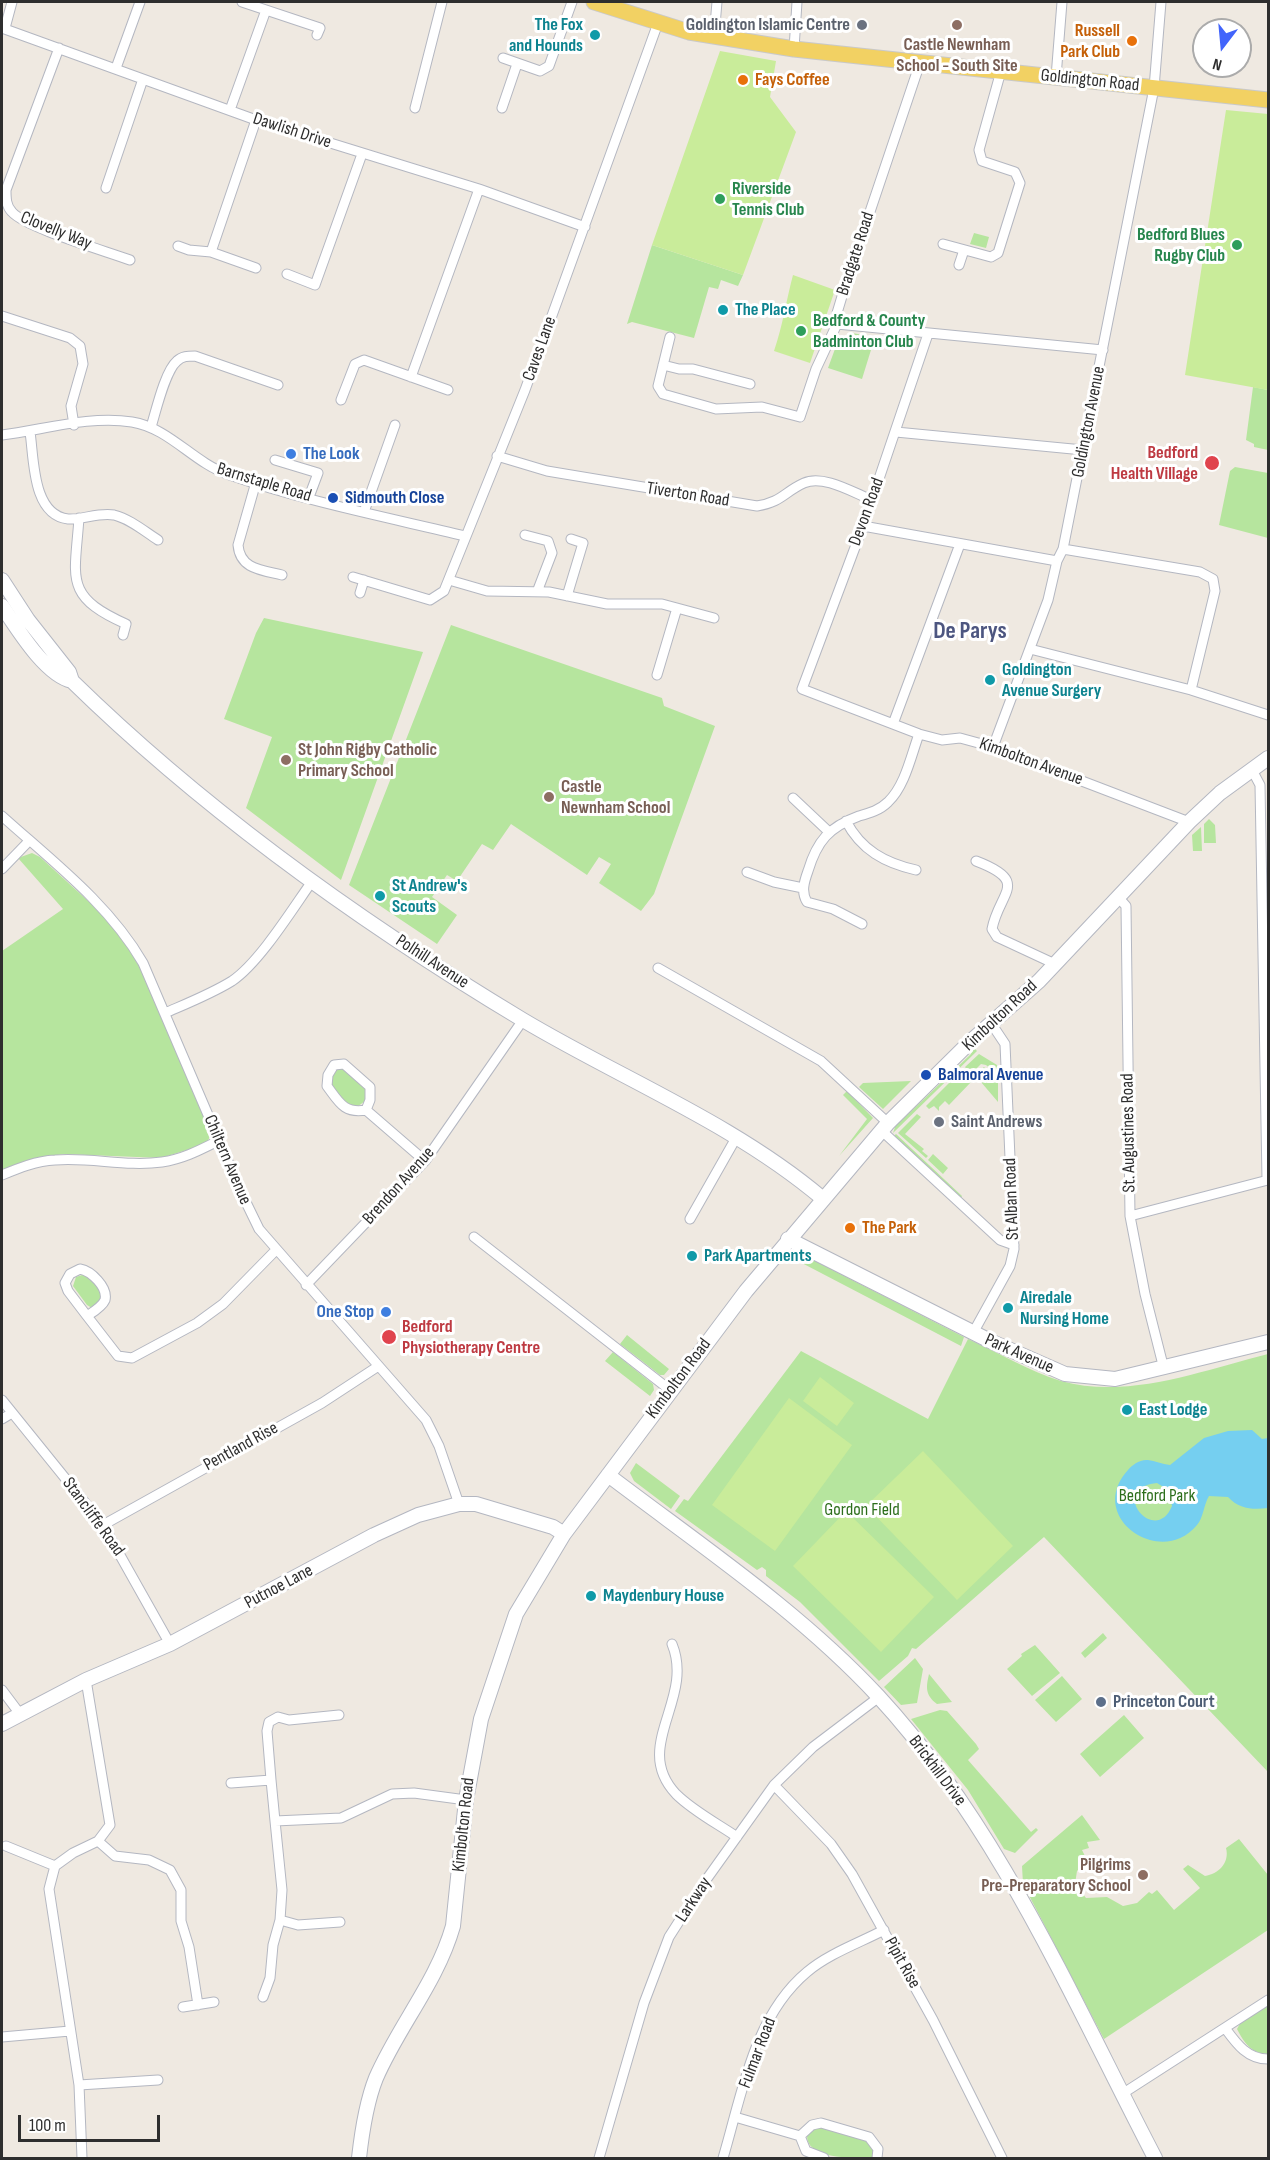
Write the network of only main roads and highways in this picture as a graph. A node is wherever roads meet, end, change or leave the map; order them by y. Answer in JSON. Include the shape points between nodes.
{"nodes":[{"id":1,"x":594,"y":2,"type":"edge"},
{"id":2,"x":636,"y":9,"type":"edge"},
{"id":3,"x":1269,"y":100,"type":"edge"}],
"edges":[{"from":1,"to":2,"type":"main road","name":"Goldington Road"},
{"from":2,"to":3,"type":"main road","name":"Goldington Road","via":[[658,23],[714,37],[794,49]]}]}
